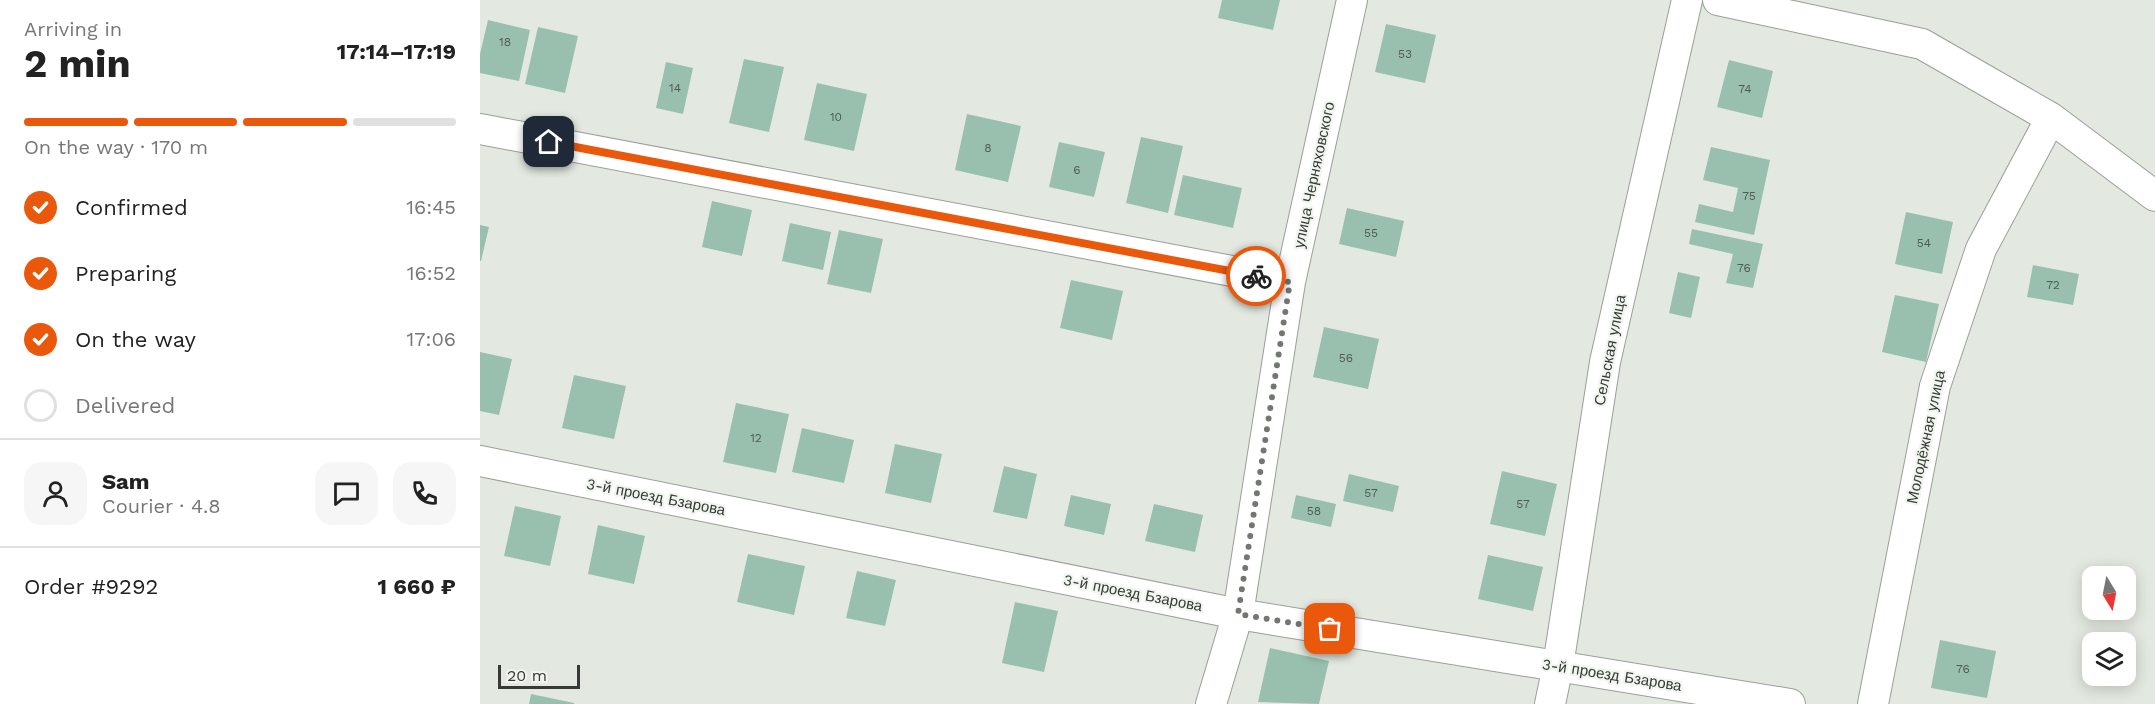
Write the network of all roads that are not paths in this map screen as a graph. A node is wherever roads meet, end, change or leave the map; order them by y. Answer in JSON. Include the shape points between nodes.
{"nodes":[{"id":1,"x":1352,"y":0,"type":"edge"},
{"id":2,"x":1688,"y":0,"type":"edge"},
{"id":3,"x":1718,"y":0,"type":"edge"},
{"id":4,"x":2050,"y":118,"type":"junction"},
{"id":5,"x":480,"y":129,"type":"edge"},
{"id":6,"x":2155,"y":196,"type":"edge"},
{"id":7,"x":1290,"y":282,"type":"junction"},
{"id":8,"x":480,"y":461,"type":"edge"},
{"id":9,"x":1238,"y":614,"type":"junction"},
{"id":10,"x":1558,"y":666,"type":"junction"},
{"id":11,"x":1211,"y":704,"type":"edge"},
{"id":12,"x":1550,"y":704,"type":"edge"},
{"id":13,"x":1790,"y":704,"type":"edge"},
{"id":14,"x":1873,"y":704,"type":"edge"}],
"edges":[{"from":1,"to":7,"type":"street","name":"улица Черняховского"},
{"from":2,"to":10,"type":"street","name":"Сельская улица","via":[[1605,362]]},
{"from":3,"to":4,"type":"street","via":[[1922,44]]},
{"from":4,"to":6,"type":"street"},
{"from":4,"to":14,"type":"street","name":"Молодёжная улица","via":[[1981,249],[1935,386]]},
{"from":5,"to":7,"type":"street"},
{"from":7,"to":9,"type":"street","name":"улица Черняховского"},
{"from":8,"to":9,"type":"street","name":"3-й проезд Бзарова"},
{"from":9,"to":10,"type":"street","name":"3-й проезд Бзарова"},
{"from":9,"to":11,"type":"street","name":"улица Черняховского"},
{"from":10,"to":12,"type":"street","name":"Сельская улица"},
{"from":10,"to":13,"type":"street","name":"3-й проезд Бзарова"}]}
